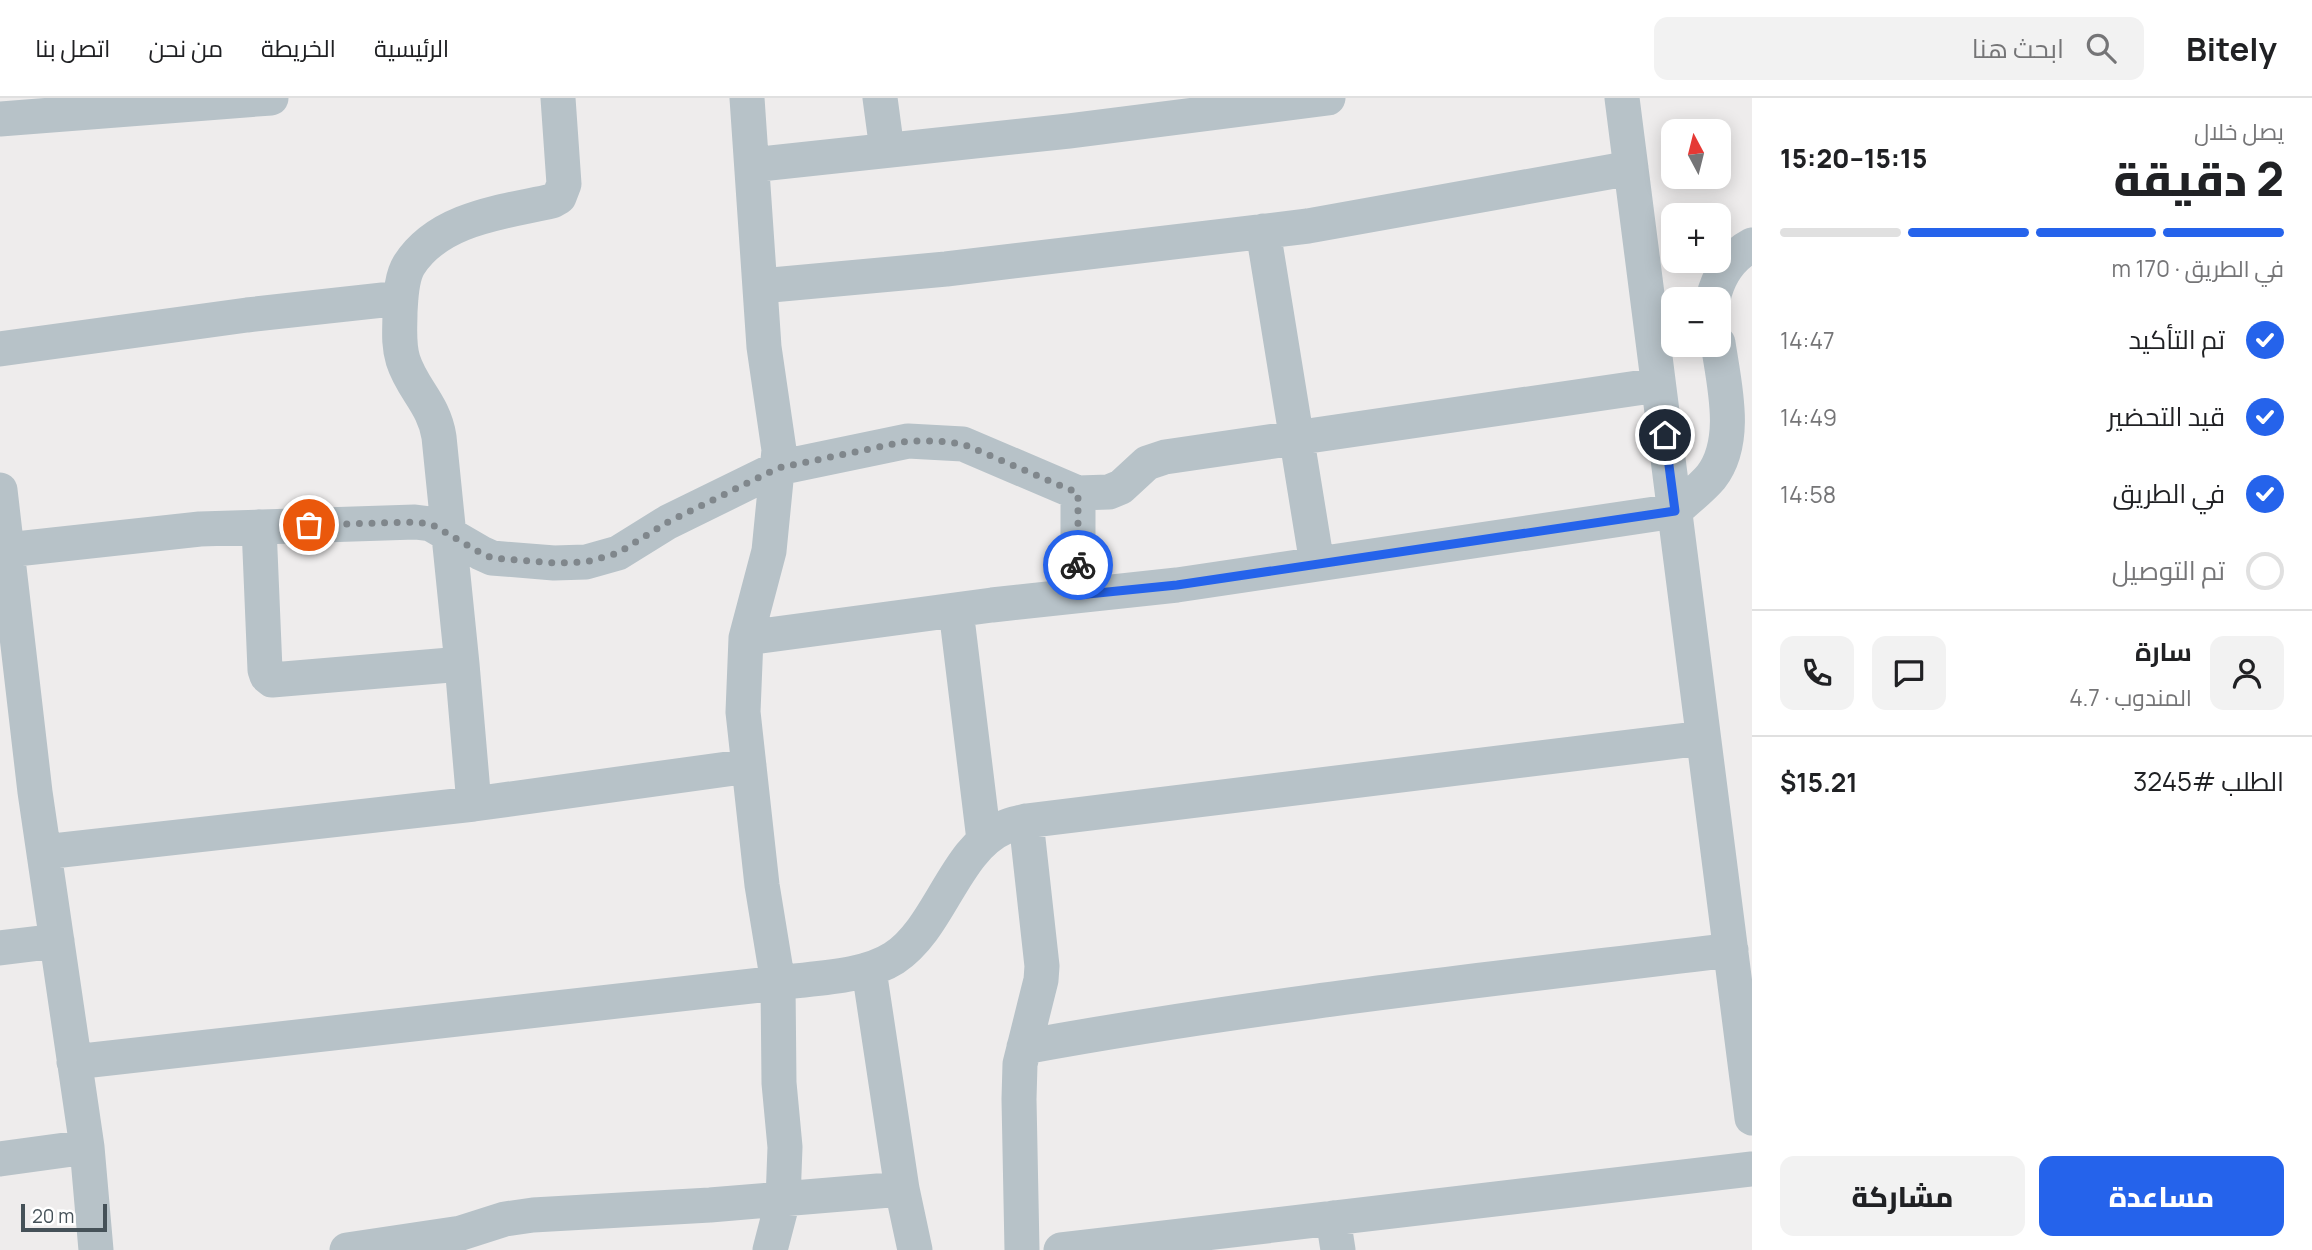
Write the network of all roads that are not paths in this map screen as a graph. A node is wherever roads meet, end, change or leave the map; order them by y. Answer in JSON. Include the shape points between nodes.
{"nodes":[{"id":1,"x":271,"y":98,"type":"edge"},
{"id":2,"x":558,"y":98,"type":"edge"},
{"id":3,"x":747,"y":98,"type":"edge"},
{"id":4,"x":880,"y":98,"type":"edge"},
{"id":5,"x":1328,"y":98,"type":"edge"},
{"id":6,"x":1622,"y":98,"type":"edge"},
{"id":7,"x":0,"y":119,"type":"edge"},
{"id":8,"x":887,"y":150,"type":"junction"},
{"id":9,"x":752,"y":164,"type":"junction"},
{"id":10,"x":1631,"y":168,"type":"junction"},
{"id":11,"x":1264,"y":232,"type":"junction"},
{"id":12,"x":1752,"y":245,"type":"edge"},
{"id":13,"x":760,"y":286,"type":"junction"},
{"id":14,"x":1716,"y":287,"type":"edge"},
{"id":15,"x":401,"y":298,"type":"junction"},
{"id":16,"x":0,"y":349,"type":"edge"},
{"id":17,"x":1720,"y":357,"type":"edge"},
{"id":18,"x":1658,"y":385,"type":"junction"},
{"id":19,"x":1297,"y":437,"type":"junction"},
{"id":20,"x":778,"y":468,"type":"junction"},
{"id":21,"x":0,"y":490,"type":"edge"},
{"id":22,"x":1078,"y":493,"type":"junction"},
{"id":23,"x":1675,"y":511,"type":"junction"},
{"id":24,"x":259,"y":527,"type":"junction"},
{"id":25,"x":448,"y":533,"type":"junction"},
{"id":26,"x":7,"y":550,"type":"junction"},
{"id":27,"x":1317,"y":564,"type":"junction"},
{"id":28,"x":1078,"y":595,"type":"junction"},
{"id":29,"x":956,"y":610,"type":"junction"},
{"id":30,"x":746,"y":638,"type":"junction"},
{"id":31,"x":9,"y":643,"type":"edge"},
{"id":32,"x":463,"y":664,"type":"junction"},
{"id":33,"x":1703,"y":737,"type":"junction"},
{"id":34,"x":749,"y":766,"type":"junction"},
{"id":35,"x":474,"y":804,"type":"junction"},
{"id":36,"x":1026,"y":821,"type":"junction"},
{"id":37,"x":984,"y":840,"type":"junction"},
{"id":38,"x":44,"y":852,"type":"junction"},
{"id":39,"x":57,"y":941,"type":"junction"},
{"id":40,"x":0,"y":948,"type":"edge"},
{"id":41,"x":1731,"y":950,"type":"junction"},
{"id":42,"x":869,"y":970,"type":"junction"},
{"id":43,"x":778,"y":983,"type":"junction"},
{"id":44,"x":1024,"y":1047,"type":"junction"},
{"id":45,"x":74,"y":1062,"type":"junction"},
{"id":46,"x":1752,"y":1118,"type":"edge"},
{"id":47,"x":87,"y":1147,"type":"junction"},
{"id":48,"x":0,"y":1158,"type":"edge"},
{"id":49,"x":1752,"y":1168,"type":"edge"},
{"id":50,"x":902,"y":1189,"type":"junction"},
{"id":51,"x":783,"y":1200,"type":"junction"},
{"id":52,"x":1335,"y":1234,"type":"edge"},
{"id":53,"x":96,"y":1250,"type":"edge"},
{"id":54,"x":346,"y":1250,"type":"edge"},
{"id":55,"x":770,"y":1250,"type":"edge"},
{"id":56,"x":915,"y":1250,"type":"edge"},
{"id":57,"x":1022,"y":1250,"type":"edge"},
{"id":58,"x":1061,"y":1250,"type":"edge"}],
"edges":[{"from":1,"to":7,"type":"street"},
{"from":2,"to":15,"type":"street","via":[[564,184],[559,197],[473,219],[446,232],[425,246],[408,266]]},
{"from":3,"to":9,"type":"street"},
{"from":4,"to":8,"type":"street"},
{"from":5,"to":8,"type":"street"},
{"from":6,"to":10,"type":"street"},
{"from":8,"to":9,"type":"street"},
{"from":9,"to":13,"type":"street"},
{"from":10,"to":11,"type":"street"},
{"from":10,"to":18,"type":"street"},
{"from":11,"to":13,"type":"street"},
{"from":11,"to":19,"type":"street"},
{"from":12,"to":14,"type":"street","via":[[1730,261]]},
{"from":13,"to":20,"type":"street"},
{"from":15,"to":16,"type":"street"},
{"from":15,"to":25,"type":"street","via":[[399,343],[408,374],[437,423]]},
{"from":17,"to":23,"type":"street","via":[[1727,433],[1721,459],[1711,477]]},
{"from":18,"to":19,"type":"street"},
{"from":18,"to":23,"type":"street"},
{"from":19,"to":22,"type":"street","via":[[1156,459],[1121,487]]},
{"from":19,"to":27,"type":"street"},
{"from":20,"to":22,"type":"street","via":[[908,441],[939,441],[963,444]]},
{"from":20,"to":25,"type":"street","via":[[668,522],[618,553],[586,562],[492,558]]},
{"from":20,"to":30,"type":"street","via":[[769,551]]},
{"from":21,"to":26,"type":"street"},
{"from":22,"to":28,"type":"street"},
{"from":23,"to":27,"type":"street"},
{"from":23,"to":33,"type":"street"},
{"from":24,"to":25,"type":"street","via":[[415,522]]},
{"from":24,"to":26,"type":"street"},
{"from":24,"to":32,"type":"street","via":[[265,670],[272,680]]},
{"from":25,"to":32,"type":"street"},
{"from":26,"to":31,"type":"street"},
{"from":27,"to":28,"type":"street"},
{"from":28,"to":29,"type":"street"},
{"from":29,"to":30,"type":"street"},
{"from":29,"to":37,"type":"street"},
{"from":30,"to":34,"type":"street","via":[[743,712]]},
{"from":31,"to":38,"type":"street"},
{"from":32,"to":35,"type":"street"},
{"from":33,"to":36,"type":"street"},
{"from":33,"to":41,"type":"street"},
{"from":34,"to":35,"type":"street"},
{"from":34,"to":43,"type":"street"},
{"from":35,"to":38,"type":"street"},
{"from":36,"to":37,"type":"street","via":[[1004,827]]},
{"from":36,"to":44,"type":"street","via":[[1042,966]]},
{"from":37,"to":42,"type":"street","via":[[917,938],[894,958]]},
{"from":38,"to":39,"type":"street"},
{"from":39,"to":40,"type":"street"},
{"from":39,"to":45,"type":"street"},
{"from":41,"to":44,"type":"street","via":[[1325,1000]]},
{"from":41,"to":46,"type":"street"},
{"from":42,"to":43,"type":"street"},
{"from":42,"to":50,"type":"street"},
{"from":43,"to":45,"type":"street"},
{"from":43,"to":51,"type":"street"},
{"from":44,"to":57,"type":"street","via":[[1019,1099]]},
{"from":45,"to":47,"type":"street"},
{"from":47,"to":48,"type":"street"},
{"from":47,"to":53,"type":"street"},
{"from":49,"to":52,"type":"street"},
{"from":50,"to":51,"type":"street"},
{"from":50,"to":56,"type":"street"},
{"from":51,"to":54,"type":"street","via":[[533,1215],[461,1233]]},
{"from":51,"to":55,"type":"street"},
{"from":52,"to":58,"type":"street"}]}
